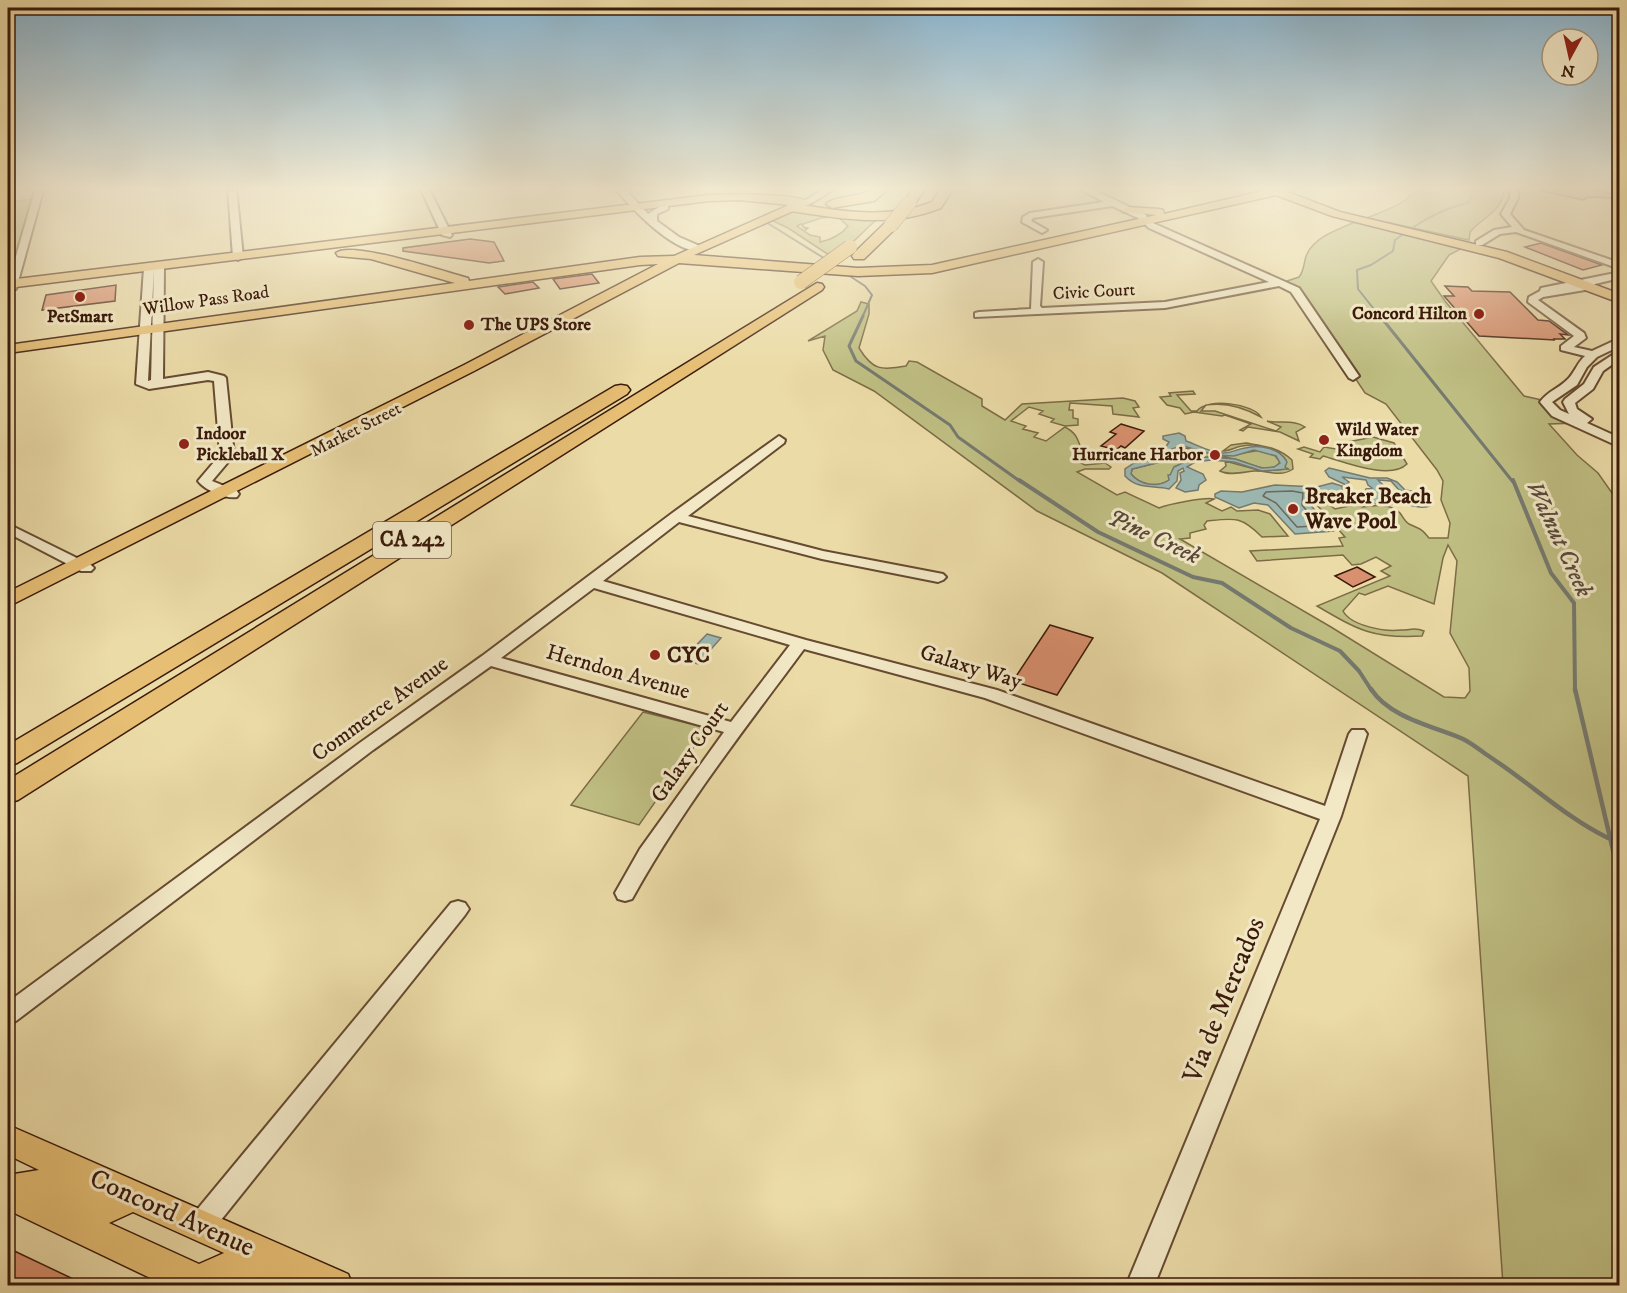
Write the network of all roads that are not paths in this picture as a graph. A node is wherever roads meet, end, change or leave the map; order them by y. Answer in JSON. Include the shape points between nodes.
{"nodes":[{"id":1,"x":22,"y":247,"type":"edge"},
{"id":2,"x":237,"y":247,"type":"edge"},
{"id":3,"x":312,"y":247,"type":"edge"},
{"id":4,"x":349,"y":247,"type":"edge"},
{"id":5,"x":366,"y":247,"type":"edge"},
{"id":6,"x":399,"y":247,"type":"edge"},
{"id":7,"x":686,"y":247,"type":"edge"},
{"id":8,"x":707,"y":247,"type":"edge"},
{"id":9,"x":725,"y":247,"type":"edge"},
{"id":10,"x":857,"y":247,"type":"edge"},
{"id":11,"x":860,"y":247,"type":"edge"},
{"id":12,"x":1005,"y":247,"type":"edge"},
{"id":13,"x":1205,"y":247,"type":"edge"},
{"id":14,"x":1479,"y":247,"type":"edge"},
{"id":15,"x":1494,"y":247,"type":"edge"},
{"id":16,"x":1568,"y":247,"type":"edge"},
{"id":17,"x":1034,"y":248,"type":"joint"},
{"id":18,"x":854,"y":252,"type":"junction"},
{"id":19,"x":398,"y":254,"type":"junction"},
{"id":20,"x":693,"y":254,"type":"junction"},
{"id":21,"x":743,"y":255,"type":"junction"},
{"id":22,"x":1004,"y":255,"type":"junction"},
{"id":23,"x":285,"y":256,"type":"junction"},
{"id":24,"x":238,"y":257,"type":"junction"},
{"id":25,"x":640,"y":261,"type":"junction"},
{"id":26,"x":1038,"y":262,"type":"junction"},
{"id":27,"x":950,"y":266,"type":"junction"},
{"id":28,"x":1620,"y":266,"type":"edge"},
{"id":29,"x":838,"y":268,"type":"junction"},
{"id":30,"x":154,"y":270,"type":"junction"},
{"id":31,"x":444,"y":272,"type":"junction"},
{"id":32,"x":654,"y":272,"type":"junction"},
{"id":33,"x":970,"y":273,"type":"dead end"},
{"id":34,"x":1620,"y":275,"type":"edge"},
{"id":35,"x":471,"y":277,"type":"junction"},
{"id":36,"x":1281,"y":283,"type":"junction"},
{"id":37,"x":1585,"y":284,"type":"junction"},
{"id":38,"x":809,"y":285,"type":"junction"},
{"id":39,"x":10,"y":286,"type":"edge"},
{"id":40,"x":423,"y":286,"type":"junction"},
{"id":41,"x":624,"y":288,"type":"junction"},
{"id":42,"x":1620,"y":292,"type":"edge"},
{"id":43,"x":339,"y":298,"type":"junction"},
{"id":44,"x":1620,"y":299,"type":"edge"},
{"id":45,"x":610,"y":300,"type":"junction"},
{"id":46,"x":296,"y":308,"type":"junction"},
{"id":47,"x":578,"y":311,"type":"junction"},
{"id":48,"x":1039,"y":311,"type":"junction"},
{"id":49,"x":978,"y":315,"type":"dead end"},
{"id":50,"x":152,"y":327,"type":"junction"},
{"id":51,"x":1620,"y":341,"type":"edge"},
{"id":52,"x":8,"y":347,"type":"edge"},
{"id":53,"x":1620,"y":353,"type":"edge"},
{"id":54,"x":1593,"y":355,"type":"junction"},
{"id":55,"x":1353,"y":376,"type":"dead end"},
{"id":56,"x":1620,"y":434,"type":"edge"},
{"id":57,"x":779,"y":440,"type":"dead end"},
{"id":58,"x":1620,"y":443,"type":"edge"},
{"id":59,"x":227,"y":492,"type":"junction"},
{"id":60,"x":676,"y":518,"type":"junction"},
{"id":61,"x":8,"y":528,"type":"edge"},
{"id":62,"x":82,"y":566,"type":"junction"},
{"id":63,"x":938,"y":577,"type":"dead end"},
{"id":64,"x":591,"y":582,"type":"junction"},
{"id":65,"x":8,"y":599,"type":"edge"},
{"id":66,"x":8,"y":608,"type":"edge"},
{"id":67,"x":800,"y":643,"type":"junction"},
{"id":68,"x":488,"y":660,"type":"junction"},
{"id":69,"x":736,"y":729,"type":"junction"},
{"id":70,"x":1358,"y":734,"type":"dead end"},
{"id":71,"x":8,"y":757,"type":"edge"},
{"id":72,"x":11,"y":792,"type":"edge"},
{"id":73,"x":1331,"y":816,"type":"junction"},
{"id":74,"x":625,"y":893,"type":"dead end"},
{"id":75,"x":458,"y":909,"type":"dead end"},
{"id":76,"x":8,"y":1014,"type":"edge"},
{"id":77,"x":8,"y":1140,"type":"edge"},
{"id":78,"x":8,"y":1192,"type":"edge"},
{"id":79,"x":130,"y":1194,"type":"junction"},
{"id":80,"x":200,"y":1226,"type":"junction"},
{"id":81,"x":203,"y":1284,"type":"edge"},
{"id":82,"x":284,"y":1286,"type":"edge"},
{"id":83,"x":336,"y":1286,"type":"edge"},
{"id":84,"x":1140,"y":1286,"type":"edge"}],
"edges":[{"from":1,"to":39,"type":"street"},
{"from":2,"to":24,"type":"street"},
{"from":3,"to":24,"type":"main road"},
{"from":4,"to":23,"type":"main road"},
{"from":5,"to":19,"type":"main road"},
{"from":6,"to":19,"type":"main road"},
{"from":7,"to":20,"type":"street"},
{"from":8,"to":20,"type":"main road","name":"Market Street"},
{"from":9,"to":21,"type":"main road"},
{"from":10,"to":18,"type":"highway","number":"CA 242"},
{"from":11,"to":18,"type":"highway","number":"CA 242","bridge":true},
{"from":12,"to":29,"type":"main road","name":"Willow Pass Road","via":[[928,265]]},
{"from":13,"to":36,"type":"street"},
{"from":14,"to":37,"type":"main road"},
{"from":15,"to":37,"type":"main road"},
{"from":16,"to":28,"type":"street"},
{"from":17,"to":22,"type":"main road","name":"Willow Pass Road"},
{"from":17,"to":26,"type":"main road"},
{"from":18,"to":38,"type":"highway","number":"CA 242"},
{"from":19,"to":31,"type":"main road"},
{"from":20,"to":21,"type":"main road","name":"Willow Pass Road"},
{"from":20,"to":25,"type":"main road","name":"Willow Pass Road"},
{"from":20,"to":29,"type":"main road","name":"Willow Pass Road"},
{"from":20,"to":32,"type":"main road","name":"Market Street"},
{"from":20,"to":35,"type":"main road","name":"Willow Pass Road","via":[[654,254]]},
{"from":20,"to":45,"type":"main road","name":"Market Street"},
{"from":21,"to":29,"type":"main road","name":"Willow Pass Road"},
{"from":22,"to":26,"type":"main road"},
{"from":22,"to":27,"type":"main road","name":"Willow Pass Road"},
{"from":23,"to":30,"type":"main road"},
{"from":23,"to":31,"type":"main road","via":[[372,255]]},
{"from":24,"to":30,"type":"main road"},
{"from":25,"to":32,"type":"main road","via":[[659,264]]},
{"from":25,"to":35,"type":"main road","name":"Willow Pass Road"},
{"from":26,"to":48,"type":"street","via":[[1035,307]]},
{"from":27,"to":29,"type":"main road","name":"Willow Pass Road","via":[[909,271]]},
{"from":27,"to":33,"type":"main road"},
{"from":30,"to":39,"type":"main road"},
{"from":30,"to":50,"type":"street"},
{"from":31,"to":35,"type":"main road"},
{"from":31,"to":40,"type":"main road"},
{"from":32,"to":41,"type":"main road","name":"Market Street"},
{"from":34,"to":37,"type":"street"},
{"from":35,"to":40,"type":"main road","name":"Willow Pass Road"},
{"from":35,"to":46,"type":"main road","name":"Willow Pass Road"},
{"from":36,"to":48,"type":"street","name":"Civic Court","via":[[1165,304]]},
{"from":36,"to":55,"type":"street","via":[[1300,295]]},
{"from":37,"to":42,"type":"main road"},
{"from":37,"to":44,"type":"main road"},
{"from":37,"to":54,"type":"street","via":[[1547,292],[1536,296],[1533,302],[1571,324],[1580,335],[1565,348]]},
{"from":38,"to":71,"type":"highway","number":"CA 242"},
{"from":38,"to":72,"type":"highway","number":"CA 242"},
{"from":40,"to":43,"type":"main road","name":"Willow Pass Road"},
{"from":41,"to":45,"type":"main road"},
{"from":41,"to":47,"type":"main road","name":"Market Street"},
{"from":43,"to":46,"type":"main road"},
{"from":43,"to":50,"type":"main road","name":"Willow Pass Road"},
{"from":45,"to":47,"type":"main road"},
{"from":45,"to":59,"type":"main road","name":"Market Street"},
{"from":46,"to":50,"type":"main road","name":"Willow Pass Road"},
{"from":47,"to":59,"type":"main road","name":"Market Street"},
{"from":48,"to":49,"type":"street","name":"Civic Court"},
{"from":50,"to":52,"type":"main road","name":"Willow Pass Road"},
{"from":50,"to":59,"type":"street","via":[[142,384],[220,378],[227,455],[206,481]]},
{"from":51,"to":54,"type":"street"},
{"from":53,"to":56,"type":"street","via":[[1598,369],[1589,386],[1569,402],[1569,407],[1581,416]]},
{"from":54,"to":58,"type":"street","via":[[1573,382],[1549,397],[1546,404],[1556,413]]},
{"from":57,"to":60,"type":"street","name":"Commerce Avenue"},
{"from":59,"to":62,"type":"main road","name":"Market Street"},
{"from":60,"to":63,"type":"street","via":[[822,555]]},
{"from":60,"to":64,"type":"street","name":"Commerce Avenue"},
{"from":61,"to":62,"type":"street"},
{"from":62,"to":65,"type":"main road","name":"Market Street"},
{"from":62,"to":66,"type":"main road","name":"Market Street"},
{"from":64,"to":67,"type":"street","name":"Galaxy Way"},
{"from":64,"to":68,"type":"street","name":"Commerce Avenue"},
{"from":67,"to":69,"type":"street","name":"Galaxy Court"},
{"from":67,"to":73,"type":"street","name":"Galaxy Way","via":[[991,694]]},
{"from":68,"to":69,"type":"street","name":"Herndon Avenue"},
{"from":68,"to":76,"type":"street","name":"Commerce Avenue"},
{"from":69,"to":74,"type":"street","name":"Galaxy Court","via":[[647,854]]},
{"from":70,"to":73,"type":"street","name":"Via de Mercados"},
{"from":73,"to":84,"type":"street","name":"Via de Mercados"},
{"from":75,"to":80,"type":"street"},
{"from":77,"to":79,"type":"main road","name":"Concord Avenue"},
{"from":78,"to":79,"type":"main road","via":[[43,1185],[100,1208],[117,1206]]},
{"from":78,"to":81,"type":"main road","name":"Concord Avenue"},
{"from":79,"to":80,"type":"main road","name":"Concord Avenue"},
{"from":80,"to":83,"type":"main road","name":"Concord Avenue"},
{"from":81,"to":82,"type":"main road","via":[[230,1268],[242,1268]]}]}
